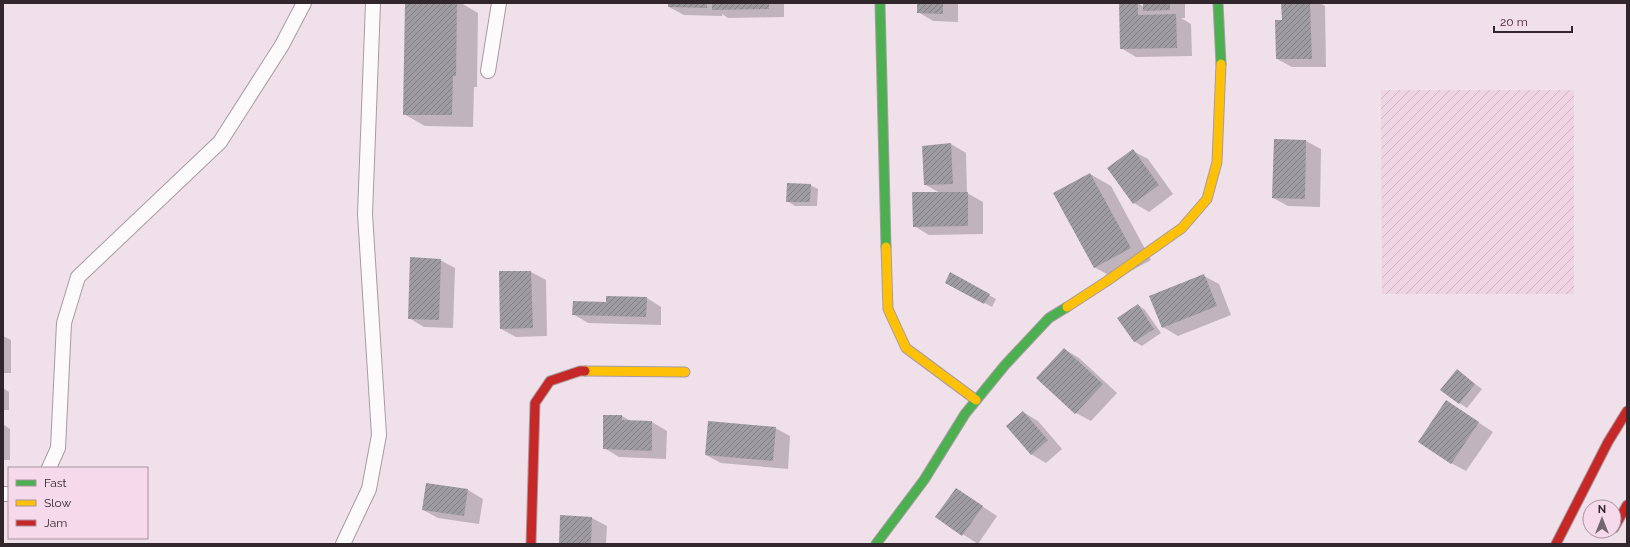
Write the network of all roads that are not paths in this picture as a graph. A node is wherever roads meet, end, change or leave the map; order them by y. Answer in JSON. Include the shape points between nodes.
{"nodes":[{"id":1,"x":304,"y":3,"type":"edge"},
{"id":2,"x":373,"y":3,"type":"edge"},
{"id":3,"x":499,"y":3,"type":"edge"},
{"id":4,"x":880,"y":3,"type":"edge"},
{"id":5,"x":1218,"y":3,"type":"edge"},
{"id":6,"x":488,"y":71,"type":"dead end"},
{"id":7,"x":685,"y":372,"type":"dead end"},
{"id":8,"x":976,"y":400,"type":"junction"},
{"id":9,"x":1627,"y":411,"type":"edge"},
{"id":10,"x":49,"y":467,"type":"edge"},
{"id":11,"x":1627,"y":505,"type":"edge"},
{"id":12,"x":1622,"y":514,"type":"edge"},
{"id":13,"x":343,"y":544,"type":"edge"},
{"id":14,"x":531,"y":544,"type":"edge"},
{"id":15,"x":876,"y":544,"type":"edge"},
{"id":16,"x":1556,"y":544,"type":"edge"}],
"edges":[{"from":1,"to":10,"type":"lane","via":[[282,45],[220,142],[78,277],[64,323],[58,448]]},
{"from":2,"to":13,"type":"lane","via":[[365,214],[379,435],[369,489]]},
{"from":3,"to":6,"type":"lane"},
{"from":4,"to":8,"type":"street","via":[[888,309],[906,348]]},
{"from":5,"to":8,"type":"street","via":[[1221,66],[1217,162],[1207,199],[1182,228],[1050,318]]},
{"from":7,"to":14,"type":"street","via":[[580,371],[550,381],[535,403]]},
{"from":8,"to":15,"type":"street","via":[[924,480]]},
{"from":9,"to":16,"type":"street","via":[[1608,442]]},
{"from":11,"to":12,"type":"street"}]}
